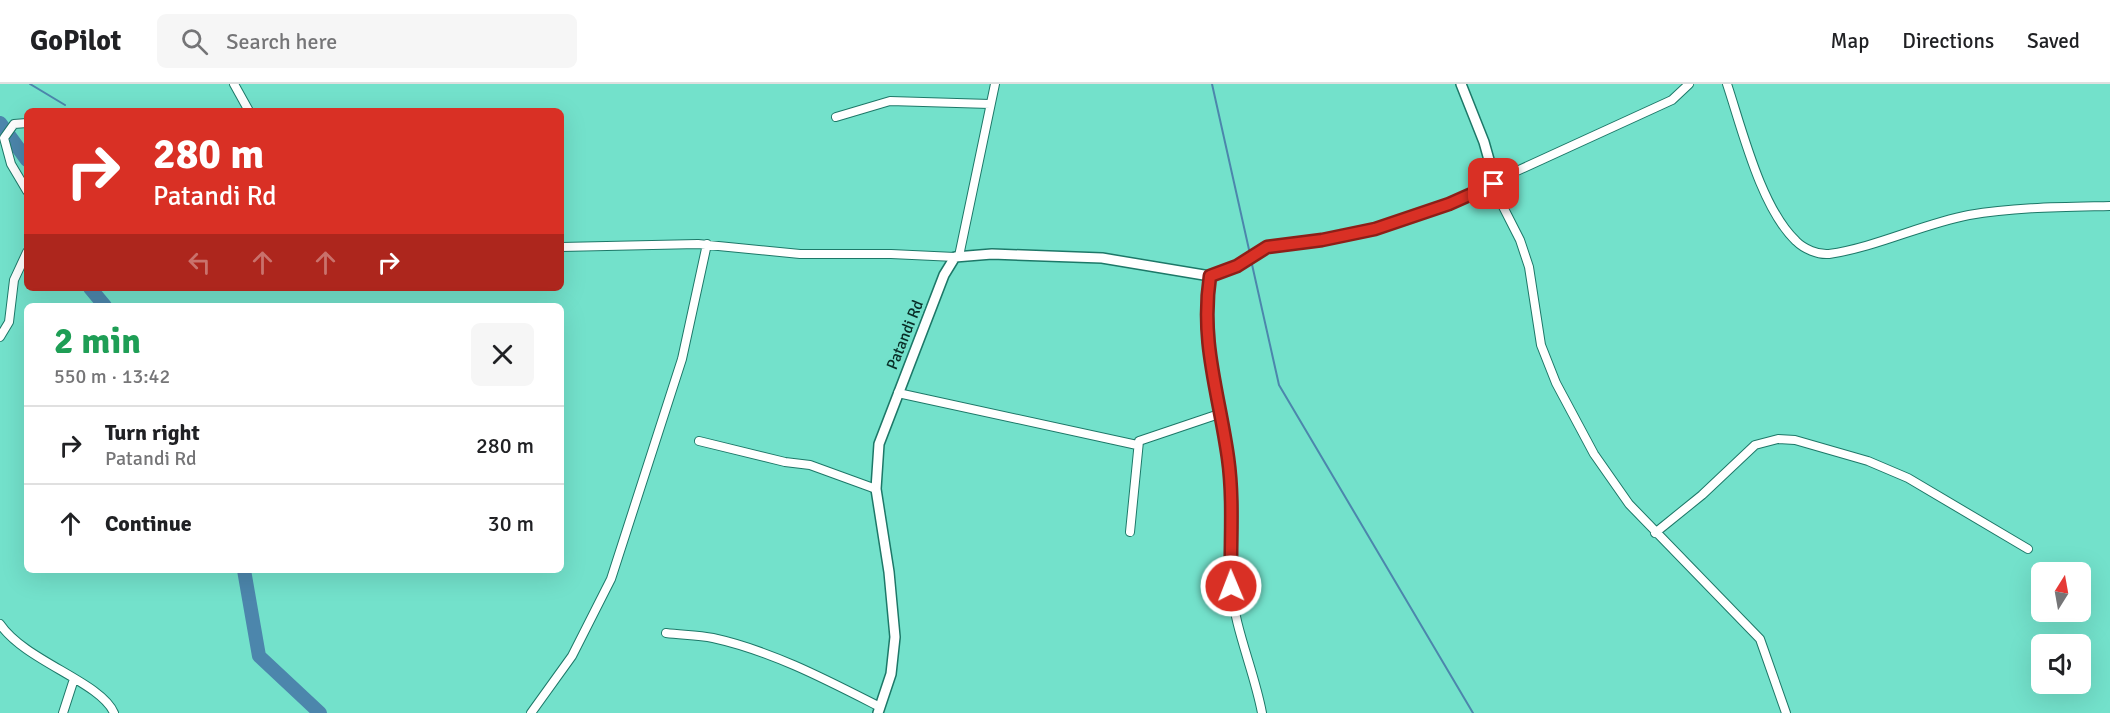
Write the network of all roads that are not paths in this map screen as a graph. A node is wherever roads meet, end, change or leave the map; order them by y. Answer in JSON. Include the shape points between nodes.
{"nodes":[{"id":1,"x":234,"y":84,"type":"edge"},
{"id":2,"x":995,"y":84,"type":"edge"},
{"id":3,"x":1461,"y":84,"type":"edge"},
{"id":4,"x":1689,"y":84,"type":"edge"},
{"id":5,"x":1727,"y":84,"type":"edge"},
{"id":6,"x":1736,"y":84,"type":"edge"},
{"id":7,"x":1731,"y":96,"type":"junction"},
{"id":8,"x":990,"y":104,"type":"junction"},
{"id":9,"x":247,"y":108,"type":"edge"},
{"id":10,"x":836,"y":117,"type":"dead end"},
{"id":11,"x":24,"y":123,"type":"edge"},
{"id":12,"x":1493,"y":183,"type":"junction"},
{"id":13,"x":24,"y":186,"type":"edge"},
{"id":14,"x":2110,"y":206,"type":"edge"},
{"id":15,"x":707,"y":244,"type":"junction"},
{"id":16,"x":564,"y":247,"type":"edge"},
{"id":17,"x":957,"y":256,"type":"junction"},
{"id":18,"x":24,"y":258,"type":"edge"},
{"id":19,"x":1210,"y":276,"type":"junction"},
{"id":20,"x":0,"y":337,"type":"edge"},
{"id":21,"x":898,"y":393,"type":"junction"},
{"id":22,"x":1219,"y":414,"type":"junction"},
{"id":23,"x":699,"y":441,"type":"dead end"},
{"id":24,"x":1137,"y":445,"type":"junction"},
{"id":25,"x":876,"y":489,"type":"junction"},
{"id":26,"x":1130,"y":532,"type":"dead end"},
{"id":27,"x":1655,"y":533,"type":"junction"},
{"id":28,"x":2028,"y":549,"type":"dead end"},
{"id":29,"x":0,"y":624,"type":"edge"},
{"id":30,"x":666,"y":633,"type":"dead end"},
{"id":31,"x":74,"y":679,"type":"junction"},
{"id":32,"x":879,"y":710,"type":"edge"},
{"id":33,"x":63,"y":713,"type":"edge"},
{"id":34,"x":114,"y":713,"type":"edge"},
{"id":35,"x":531,"y":713,"type":"edge"},
{"id":36,"x":1262,"y":713,"type":"edge"},
{"id":37,"x":1786,"y":713,"type":"edge"}],
"edges":[{"from":1,"to":9,"type":"street"},
{"from":2,"to":8,"type":"street"},
{"from":3,"to":12,"type":"street","via":[[1486,148]]},
{"from":4,"to":12,"type":"street","via":[[1672,100]]},
{"from":5,"to":7,"type":"street"},
{"from":6,"to":7,"type":"street"},
{"from":7,"to":14,"type":"street","via":[[1773,208],[1797,242],[1819,254],[1871,244],[1968,215]]},
{"from":8,"to":10,"type":"street","via":[[890,101]]},
{"from":8,"to":17,"type":"street"},
{"from":11,"to":13,"type":"street","via":[[10,126],[4,138],[11,164]]},
{"from":12,"to":19,"type":"street","via":[[1449,204],[1375,229],[1262,249]]},
{"from":12,"to":27,"type":"street","via":[[1529,267],[1541,345],[1556,383],[1612,481]]},
{"from":15,"to":16,"type":"street"},
{"from":15,"to":17,"type":"street","via":[[800,254]]},
{"from":15,"to":35,"type":"street","via":[[679,370],[611,579],[572,656]]},
{"from":17,"to":19,"type":"street","via":[[1102,258]]},
{"from":17,"to":21,"type":"street","name":"Patandi Rd","via":[[945,275]]},
{"from":18,"to":20,"type":"street","via":[[14,280],[9,322]]},
{"from":19,"to":22,"type":"street","via":[[1209,362]]},
{"from":21,"to":24,"type":"street"},
{"from":21,"to":25,"type":"street","name":"Patandi Rd","via":[[879,444]]},
{"from":22,"to":24,"type":"street","via":[[1141,439]]},
{"from":22,"to":36,"type":"street","via":[[1232,494],[1231,586]]},
{"from":23,"to":25,"type":"street","via":[[810,465]]},
{"from":24,"to":26,"type":"street"},
{"from":25,"to":32,"type":"street","name":"Patandi Rd","via":[[895,637],[891,674]]},
{"from":27,"to":28,"type":"street","via":[[1755,445],[1778,439],[1868,460]]},
{"from":27,"to":37,"type":"street","via":[[1707,581],[1760,639]]},
{"from":29,"to":31,"type":"street","via":[[25,650]]},
{"from":30,"to":32,"type":"street","via":[[712,638],[747,648],[813,674]]},
{"from":31,"to":33,"type":"street"},
{"from":31,"to":34,"type":"street","via":[[102,698]]}]}
